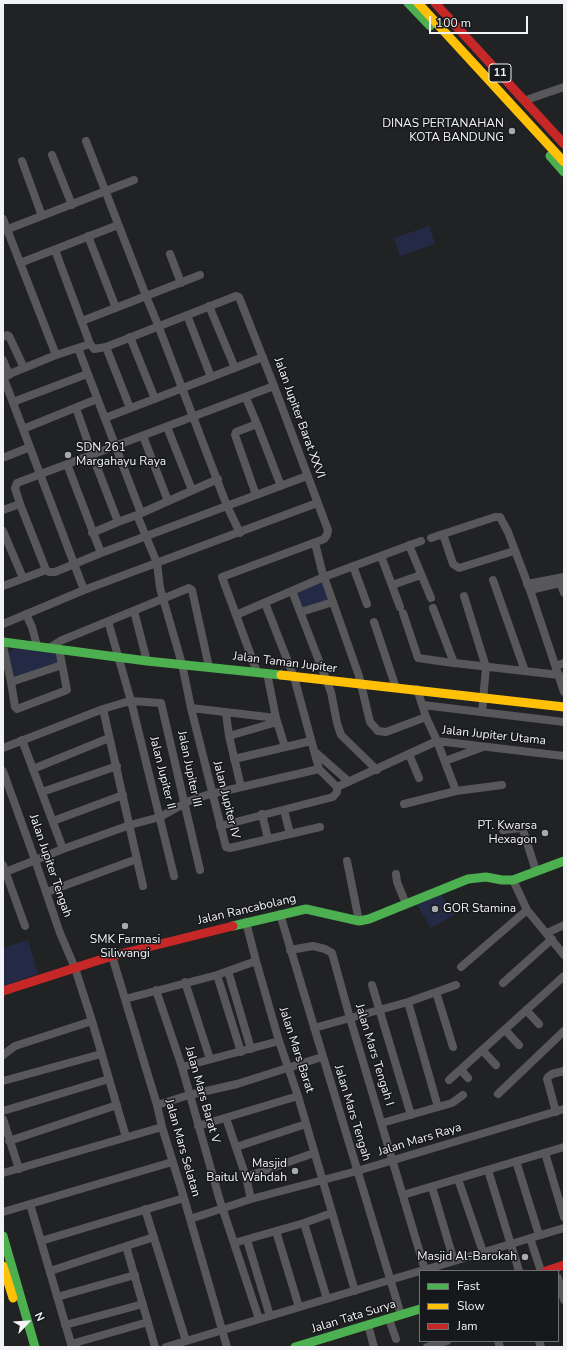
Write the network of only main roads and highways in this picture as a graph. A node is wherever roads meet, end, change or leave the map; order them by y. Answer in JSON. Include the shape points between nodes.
{"nodes":[{"id":1,"x":408,"y":3,"type":"edge"},
{"id":2,"x":418,"y":3,"type":"edge"},
{"id":3,"x":435,"y":3,"type":"edge"},
{"id":4,"x":440,"y":3,"type":"edge"},
{"id":5,"x":453,"y":20,"type":"junction"},
{"id":6,"x":487,"y":78,"type":"junction"},
{"id":7,"x":496,"y":98,"type":"junction"},
{"id":8,"x":564,"y":137,"type":"edge"},
{"id":9,"x":564,"y":144,"type":"edge"},
{"id":10,"x":564,"y":162,"type":"edge"},
{"id":11,"x":564,"y":172,"type":"edge"},
{"id":12,"x":4,"y":644,"type":"edge"},
{"id":13,"x":564,"y":707,"type":"edge"},
{"id":14,"x":564,"y":861,"type":"edge"},
{"id":15,"x":3,"y":991,"type":"edge"},
{"id":16,"x":3,"y":1236,"type":"edge"},
{"id":17,"x":3,"y":1266,"type":"edge"},
{"id":18,"x":419,"y":1309,"type":"edge"},
{"id":19,"x":27,"y":1347,"type":"edge"},
{"id":20,"x":35,"y":1347,"type":"edge"},
{"id":21,"x":295,"y":1347,"type":"edge"}],
"edges":[{"from":1,"to":7,"type":"main road"},
{"from":2,"to":6,"type":"main road","number":"11"},
{"from":3,"to":5,"type":"main road","number":"11"},
{"from":4,"to":5,"type":"main road"},
{"from":5,"to":8,"type":"main road"},
{"from":5,"to":9,"type":"main road","number":"11"},
{"from":6,"to":7,"type":"main road"},
{"from":6,"to":10,"type":"main road","number":"11"},
{"from":7,"to":11,"type":"main road"},
{"from":12,"to":13,"type":"main road","name":"Jalan Taman Jupiter"},
{"from":14,"to":15,"type":"main road","name":"Jalan Rancabolang","via":[[513,880],[472,878],[369,919],[359,921],[306,909],[112,956]]},
{"from":16,"to":20,"type":"main road"},
{"from":17,"to":19,"type":"main road"},
{"from":18,"to":21,"type":"main road","name":"Jalan Tata Surya"}]}
